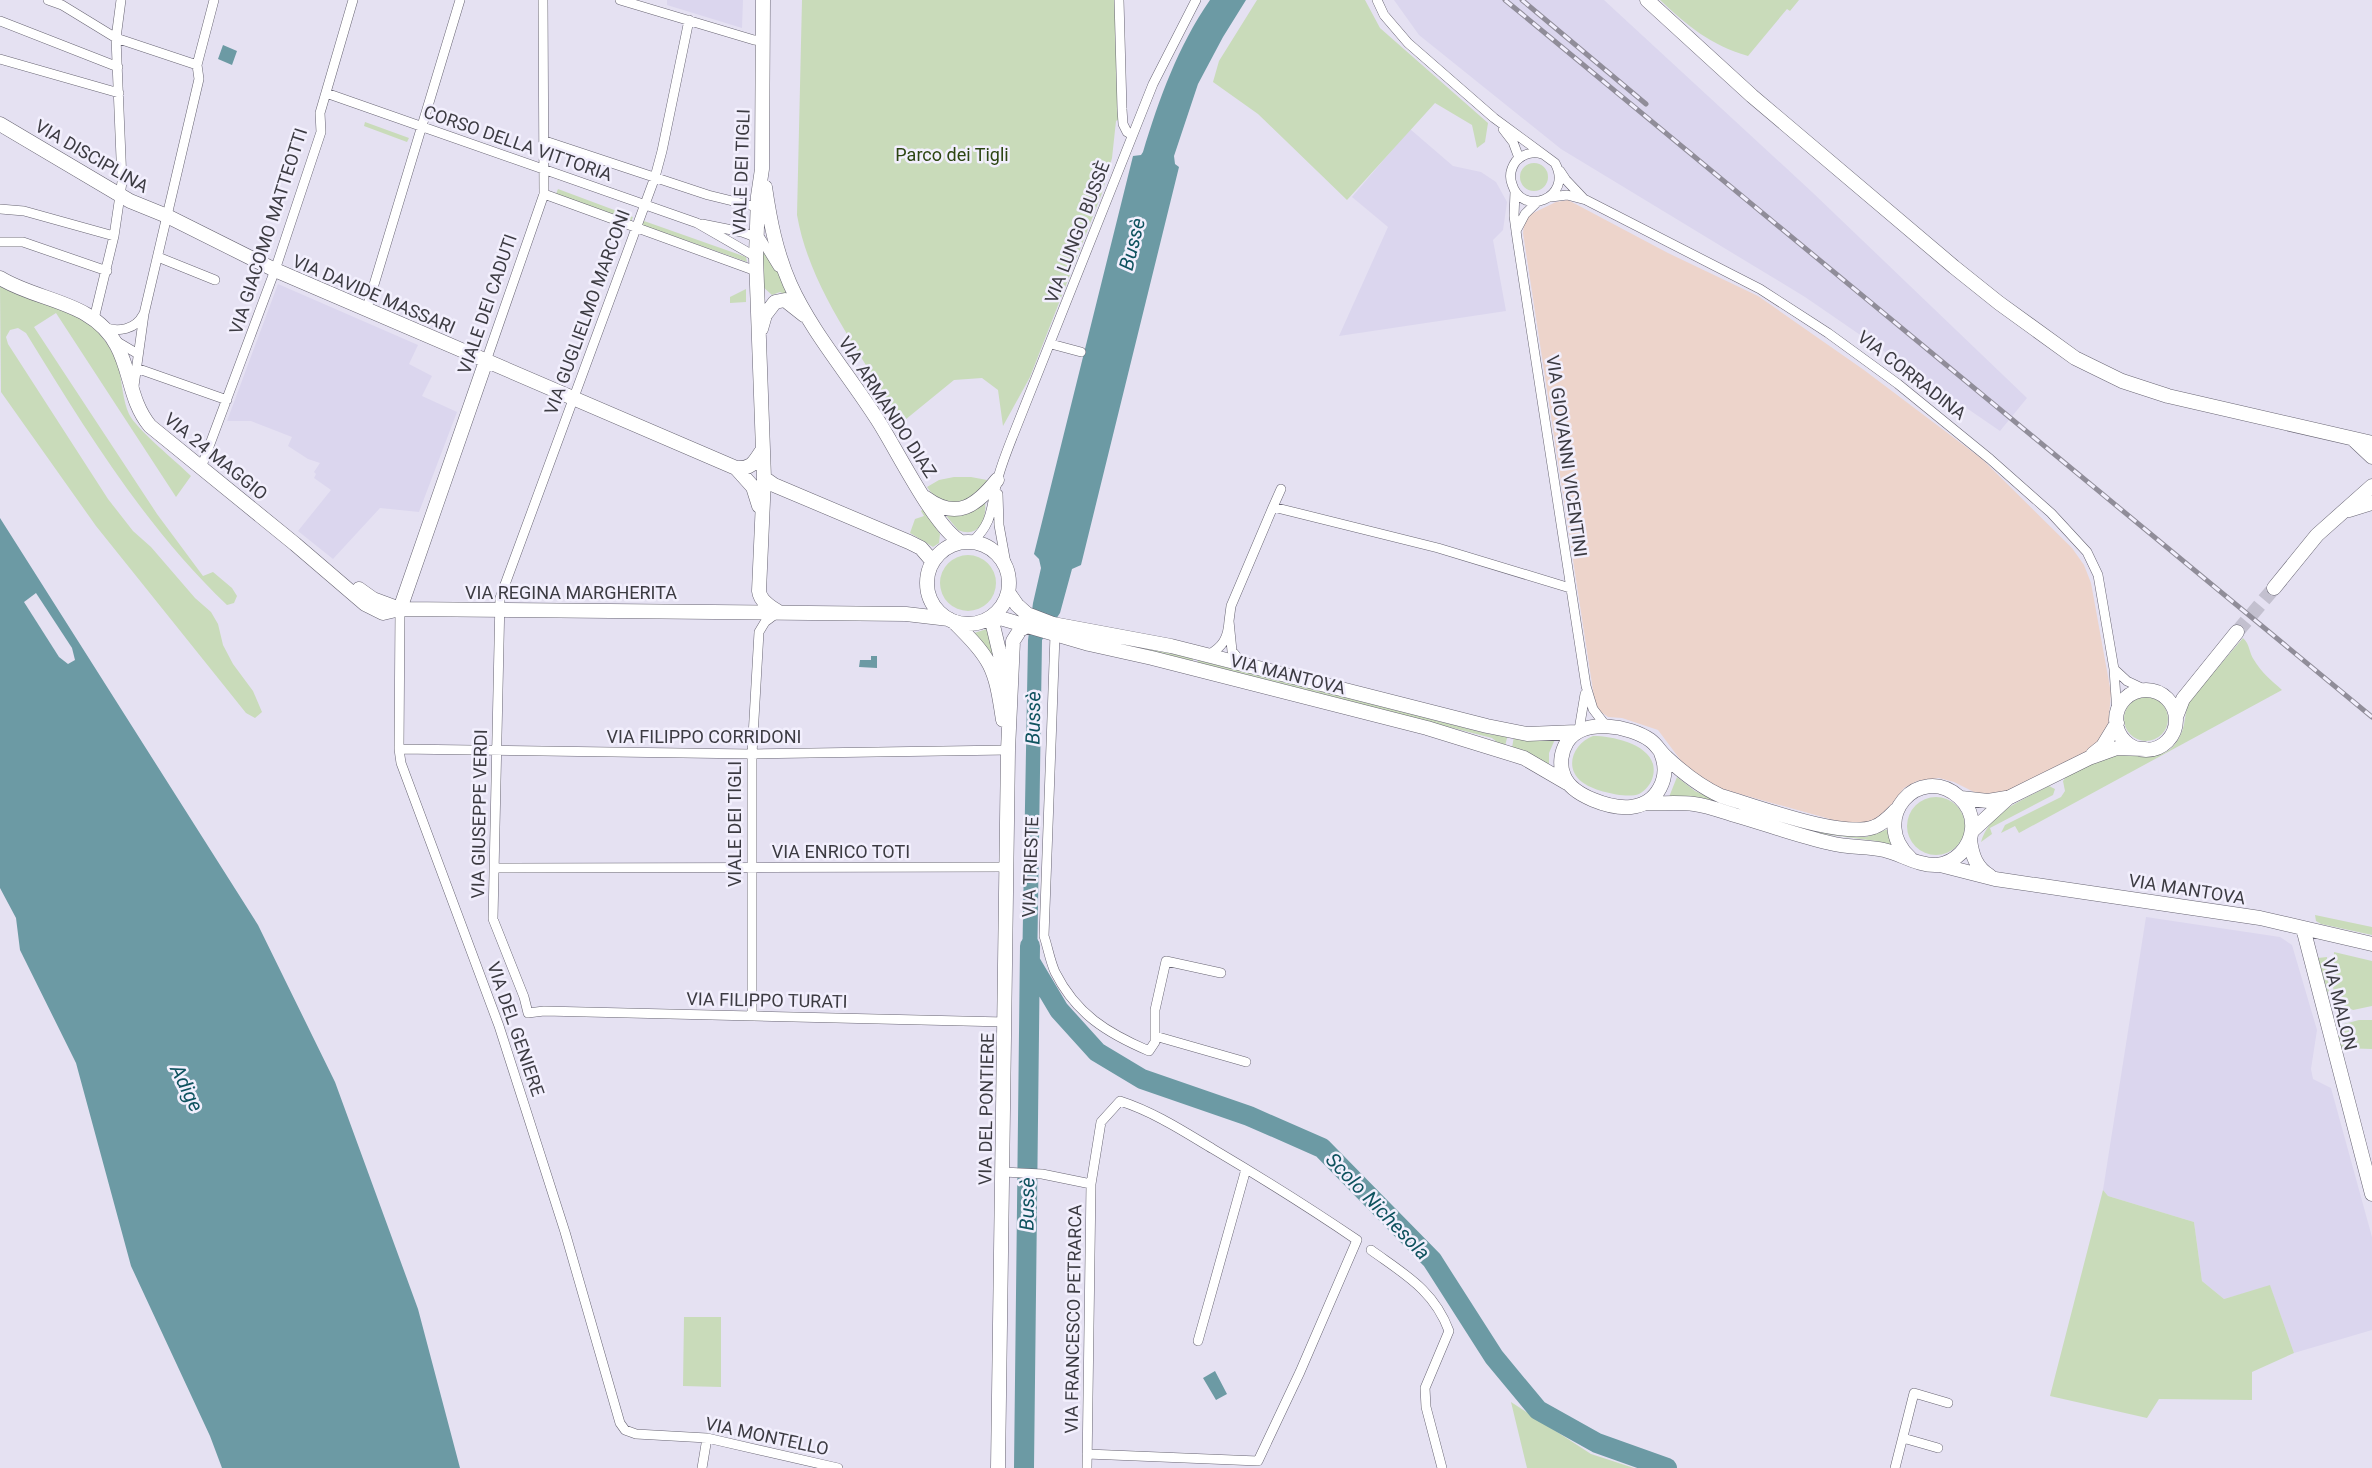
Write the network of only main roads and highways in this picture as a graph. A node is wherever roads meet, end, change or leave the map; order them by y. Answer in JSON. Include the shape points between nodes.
{"nodes":[{"id":1,"x":763,"y":0,"type":"edge"},
{"id":2,"x":1647,"y":0,"type":"edge"},
{"id":3,"x":0,"y":124,"type":"edge"},
{"id":4,"x":762,"y":169,"type":"junction"},
{"id":5,"x":167,"y":216,"type":"joint"},
{"id":6,"x":0,"y":279,"type":"edge"},
{"id":7,"x":810,"y":320,"type":"junction"},
{"id":8,"x":759,"y":346,"type":"junction"},
{"id":9,"x":486,"y":361,"type":"junction"},
{"id":10,"x":2355,"y":441,"type":"junction"},
{"id":11,"x":2372,"y":443,"type":"edge"},
{"id":12,"x":761,"y":452,"type":"junction"},
{"id":13,"x":2372,"y":457,"type":"edge"},
{"id":14,"x":736,"y":468,"type":"junction"},
{"id":15,"x":764,"y":478,"type":"junction"},
{"id":16,"x":997,"y":480,"type":"road end"},
{"id":17,"x":2372,"y":486,"type":"edge"},
{"id":18,"x":923,"y":495,"type":"junction"},
{"id":19,"x":2372,"y":503,"type":"edge"},
{"id":20,"x":2344,"y":511,"type":"junction"},
{"id":21,"x":762,"y":515,"type":"junction"},
{"id":22,"x":967,"y":542,"type":"junction"},
{"id":23,"x":933,"y":562,"type":"junction"},
{"id":24,"x":2274,"y":588,"type":"tunnel mouth"},
{"id":25,"x":1008,"y":591,"type":"junction"},
{"id":26,"x":759,"y":596,"type":"junction"},
{"id":27,"x":400,"y":609,"type":"junction"},
{"id":28,"x":743,"y":611,"type":"junction"},
{"id":29,"x":779,"y":612,"type":"junction"},
{"id":30,"x":992,"y":616,"type":"junction"},
{"id":31,"x":951,"y":620,"type":"junction"},
{"id":32,"x":1027,"y":620,"type":"junction"},
{"id":33,"x":1052,"y":631,"type":"junction"},
{"id":34,"x":2237,"y":632,"type":"tunnel mouth"},
{"id":35,"x":2199,"y":677,"type":"junction"},
{"id":36,"x":2152,"y":691,"type":"junction"},
{"id":37,"x":1010,"y":703,"type":"junction"},
{"id":38,"x":2176,"y":717,"type":"junction"},
{"id":39,"x":2117,"y":718,"type":"junction"},
{"id":40,"x":1578,"y":731,"type":"junction"},
{"id":41,"x":2145,"y":749,"type":"junction"},
{"id":42,"x":1008,"y":750,"type":"junction"},
{"id":43,"x":1661,"y":753,"type":"junction"},
{"id":44,"x":2089,"y":758,"type":"junction"},
{"id":45,"x":1567,"y":783,"type":"junction"},
{"id":46,"x":1961,"y":798,"type":"junction"},
{"id":47,"x":2008,"y":798,"type":"junction"},
{"id":48,"x":1644,"y":803,"type":"junction"},
{"id":49,"x":1896,"y":810,"type":"junction"},
{"id":50,"x":1971,"y":835,"type":"junction"},
{"id":51,"x":1910,"y":858,"type":"junction"},
{"id":52,"x":1938,"y":865,"type":"junction"},
{"id":53,"x":1995,"y":879,"type":"junction"},
{"id":54,"x":2303,"y":928,"type":"junction"},
{"id":55,"x":2372,"y":944,"type":"edge"},
{"id":56,"x":2372,"y":1194,"type":"edge"},
{"id":57,"x":998,"y":1468,"type":"edge"}],
"edges":[{"from":1,"to":4,"type":"main road","name":"VIALE DEI TIGLI"},
{"from":2,"to":10,"type":"main road","via":[[1752,96],[1954,267],[2074,358],[2122,381],[2168,396]]},
{"from":3,"to":5,"type":"main road","name":"VIA DISCIPLINA","via":[[118,194]]},
{"from":4,"to":7,"type":"main road","name":"VIA ARMANDO DIAZ","via":[[769,220],[791,285]]},
{"from":4,"to":8,"type":"main road","name":"VIALE DEI TIGLI","via":[[756,264]]},
{"from":5,"to":9,"type":"main road","name":"VIA DAVIDE MASSARI","via":[[275,270]]},
{"from":6,"to":27,"type":"main road","name":"VIA 24 MAGGIO","via":[[71,306],[99,323],[122,355],[135,401],[150,426],[295,544],[373,599]]},
{"from":7,"to":8,"type":"main road","name":"VIALE DEI TIGLI","via":[[785,300],[775,302],[765,315]]},
{"from":7,"to":18,"type":"main road","name":"VIA ARMANDO DIAZ"},
{"from":8,"to":12,"type":"main road","name":"VIALE DEI TIGLI"},
{"from":9,"to":14,"type":"main road","name":"VIA DAVIDE MASSARI"},
{"from":9,"to":27,"type":"main road","name":"VIALE DEI CADUTI"},
{"from":10,"to":11,"type":"main road"},
{"from":10,"to":13,"type":"main road"},
{"from":12,"to":14,"type":"main road","via":[[747,469]]},
{"from":12,"to":15,"type":"main road","name":"VIALE DEI TIGLI"},
{"from":14,"to":21,"type":"main road","name":"VIA DAVIDE MASSARI","via":[[753,487]]},
{"from":15,"to":21,"type":"main road","name":"VIALE DEI TIGLI"},
{"from":15,"to":23,"type":"main road","via":[[914,544]]},
{"from":16,"to":18,"type":"main road","via":[[980,500],[963,508],[943,507]]},
{"from":17,"to":20,"type":"main road"},
{"from":18,"to":22,"type":"main road","name":"VIA ARMANDO DIAZ","via":[[944,527]]},
{"from":19,"to":20,"type":"main road"},
{"from":20,"to":24,"type":"main road","via":[[2317,535]]},
{"from":21,"to":26,"type":"main road","name":"VIALE DEI TIGLI"},
{"from":22,"to":23,"type":"main road","via":[[943,551]]},
{"from":22,"to":25,"type":"main road","via":[[981,544],[995,553],[1007,569]]},
{"from":23,"to":31,"type":"main road","via":[[928,573],[930,597]]},
{"from":25,"to":30,"type":"main road"},
{"from":25,"to":32,"type":"main road"},
{"from":26,"to":28,"type":"main road"},
{"from":26,"to":29,"type":"main road"},
{"from":27,"to":28,"type":"main road","name":"VIA REGINA MARGHERITA"},
{"from":28,"to":29,"type":"main road","name":"VIA REGINA MARGHERITA"},
{"from":29,"to":31,"type":"main road","name":"VIA REGINA MARGHERITA","via":[[906,614]]},
{"from":30,"to":31,"type":"main road","via":[[976,623]]},
{"from":30,"to":32,"type":"main road","name":"VIA MANTOVA"},
{"from":30,"to":37,"type":"main road","name":"VIA DEL PONTIERE"},
{"from":31,"to":42,"type":"main road","name":"VIA DEL PONTIERE","via":[[991,664]]},
{"from":32,"to":33,"type":"main road","name":"VIA MANTOVA"},
{"from":32,"to":37,"type":"main road","name":"VIA DEL PONTIERE","via":[[1013,641]]},
{"from":33,"to":40,"type":"main road","name":"VIA MANTOVA","via":[[1154,642],[1527,734]]},
{"from":33,"to":45,"type":"main road","name":"VIA MANTOVA","via":[[1426,728],[1524,758]]},
{"from":34,"to":35,"type":"main road"},
{"from":35,"to":36,"type":"main road","via":[[2180,690]]},
{"from":35,"to":38,"type":"main road"},
{"from":36,"to":38,"type":"main road","via":[[2170,702]]},
{"from":36,"to":39,"type":"main road","via":[[2136,691],[2128,696]]},
{"from":37,"to":42,"type":"main road","name":"VIA DEL PONTIERE"},
{"from":38,"to":41,"type":"main road","via":[[2175,727],[2164,744]]},
{"from":39,"to":41,"type":"main road","via":[[2119,731],[2129,744]]},
{"from":39,"to":44,"type":"main road","via":[[2103,746]]},
{"from":40,"to":43,"type":"main road","name":"VIA MANTOVA","via":[[1606,726],[1641,736]]},
{"from":40,"to":45,"type":"main road","via":[[1562,755],[1561,767]]},
{"from":41,"to":44,"type":"main road","via":[[2117,748]]},
{"from":42,"to":57,"type":"main road","name":"VIA DEL PONTIERE","via":[[1005,1022],[1009,1172]]},
{"from":43,"to":48,"type":"main road","via":[[1663,783]]},
{"from":43,"to":49,"type":"main road","name":"VIA MANTOVA","via":[[1695,782],[1721,796],[1812,823],[1857,830],[1875,827]]},
{"from":44,"to":47,"type":"main road"},
{"from":45,"to":48,"type":"main road","name":"VIA MANTOVA","via":[[1581,795],[1620,806]]},
{"from":46,"to":47,"type":"main road"},
{"from":46,"to":49,"type":"main road","name":"VIA MANTOVA","via":[[1952,791],[1931,786],[1910,794]]},
{"from":46,"to":50,"type":"main road","via":[[1970,813]]},
{"from":47,"to":50,"type":"main road"},
{"from":48,"to":51,"type":"main road","name":"VIA MANTOVA","via":[[1694,804],[1832,844],[1883,850]]},
{"from":49,"to":51,"type":"main road","via":[[1896,842]]},
{"from":50,"to":52,"type":"main road","via":[[1960,854]]},
{"from":50,"to":53,"type":"main road","via":[[1973,856],[1983,872]]},
{"from":51,"to":52,"type":"main road","name":"VIA MANTOVA"},
{"from":52,"to":53,"type":"main road","name":"VIA MANTOVA"},
{"from":53,"to":54,"type":"main road","name":"VIA MANTOVA","via":[[2260,918]]},
{"from":54,"to":55,"type":"main road","name":"VIA MANTOVA"},
{"from":54,"to":56,"type":"main road","name":"VIA MALON"}]}
